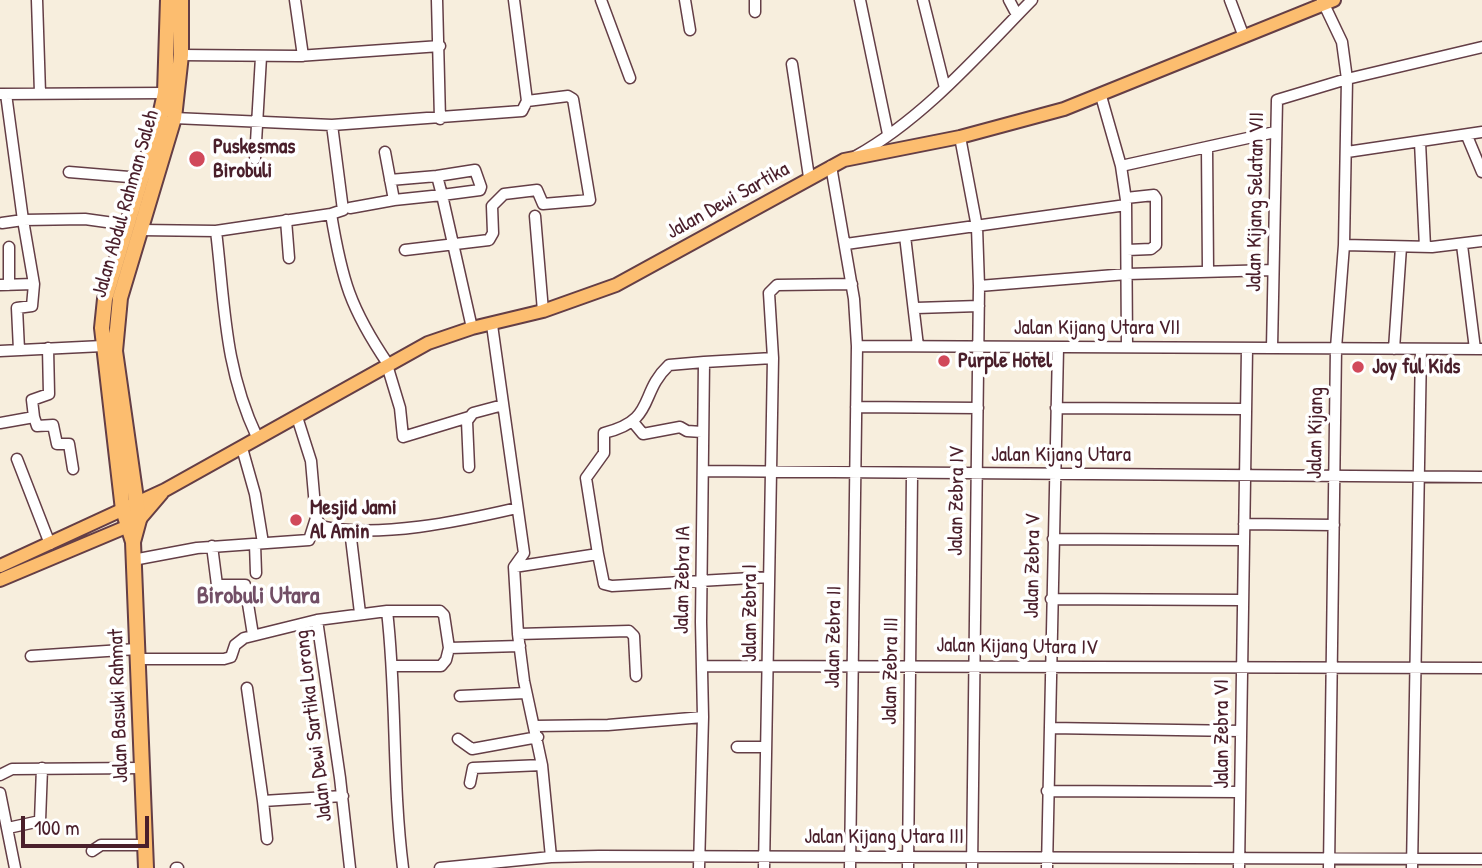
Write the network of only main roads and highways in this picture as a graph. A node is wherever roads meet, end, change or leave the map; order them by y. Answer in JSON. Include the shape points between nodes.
{"nodes":[{"id":1,"x":168,"y":0,"type":"edge"},
{"id":2,"x":181,"y":0,"type":"edge"},
{"id":3,"x":1326,"y":1,"type":"edge"},
{"id":4,"x":134,"y":227,"type":"junction"},
{"id":5,"x":165,"y":490,"type":"junction"},
{"id":6,"x":137,"y":502,"type":"junction"},
{"id":7,"x":123,"y":510,"type":"junction"},
{"id":8,"x":132,"y":524,"type":"junction"},
{"id":9,"x":0,"y":566,"type":"edge"},
{"id":10,"x":0,"y":580,"type":"edge"},
{"id":11,"x":146,"y":868,"type":"edge"}],
"edges":[{"from":1,"to":4,"type":"highway","name":"Jalan Abdul Rahman Saleh","via":[[165,93],[141,178]]},
{"from":2,"to":4,"type":"highway","name":"Jalan Abdul Rahman Saleh","via":[[174,118]]},
{"from":3,"to":5,"type":"main road","name":"Jalan Dewi Sartika","via":[[1101,96],[1022,122],[831,166],[616,285],[544,312],[428,343]]},
{"from":4,"to":6,"type":"highway","name":"Jalan Abdul Rahman Saleh","via":[[115,351]]},
{"from":4,"to":7,"type":"highway","name":"Jalan Abdul Rahman Saleh","via":[[105,299],[103,345]]},
{"from":5,"to":6,"type":"main road","name":"Jalan Dewi Sartika"},
{"from":5,"to":8,"type":"main road"},
{"from":6,"to":7,"type":"main road","name":"Jalan Dewi Sartika"},
{"from":6,"to":8,"type":"highway","name":"Jalan Abdul Rahman Saleh"},
{"from":7,"to":8,"type":"highway","name":"Jalan Abdul Rahman Saleh"},
{"from":7,"to":9,"type":"main road","name":"Jalan Dewi Sartika"},
{"from":8,"to":10,"type":"main road"},
{"from":8,"to":11,"type":"highway","name":"Jalan Basuki Rahmat"}]}
